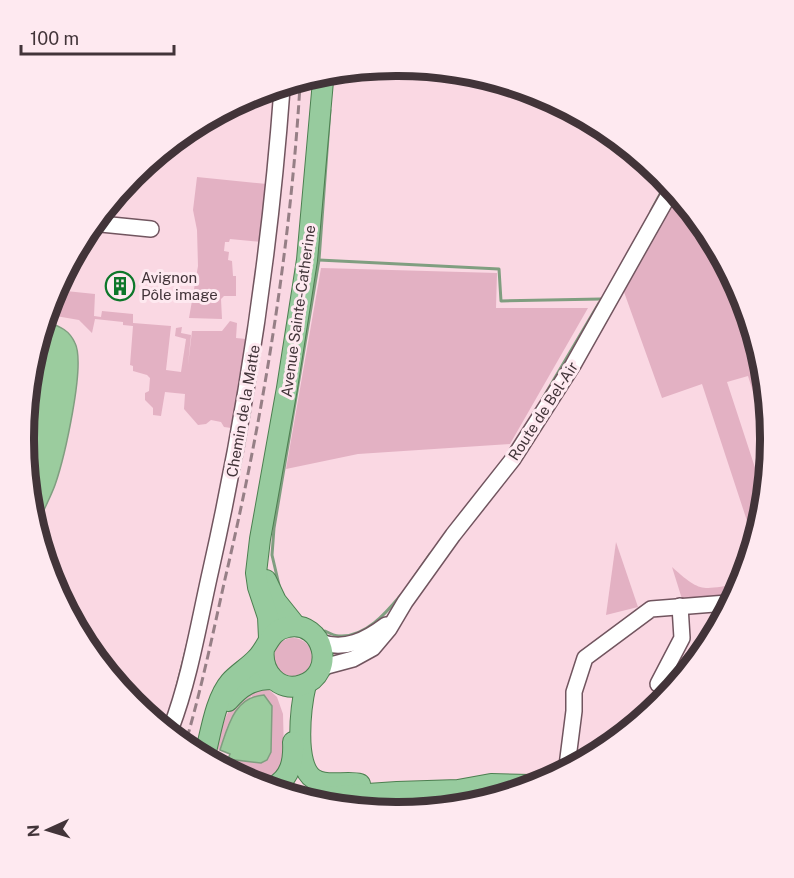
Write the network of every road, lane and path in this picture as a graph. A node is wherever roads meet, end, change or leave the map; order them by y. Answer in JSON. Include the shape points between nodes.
{"nodes":[{"id":1,"x":323,"y":84,"type":"edge"},
{"id":2,"x":282,"y":96,"type":"edge"},
{"id":3,"x":667,"y":197,"type":"edge"},
{"id":4,"x":105,"y":224,"type":"edge"},
{"id":5,"x":151,"y":229,"type":"dead end"},
{"id":6,"x":260,"y":539,"type":"junction"},
{"id":7,"x":720,"y":603,"type":"edge"},
{"id":8,"x":680,"y":606,"type":"junction"},
{"id":9,"x":395,"y":617,"type":"junction"},
{"id":10,"x":296,"y":626,"type":"junction"},
{"id":11,"x":320,"y":642,"type":"junction"},
{"id":12,"x":267,"y":644,"type":"junction"},
{"id":13,"x":313,"y":678,"type":"junction"},
{"id":14,"x":277,"y":682,"type":"junction"},
{"id":15,"x":658,"y":684,"type":"dead end"},
{"id":16,"x":216,"y":715,"type":"junction"},
{"id":17,"x":172,"y":724,"type":"edge"},
{"id":18,"x":207,"y":747,"type":"edge"},
{"id":19,"x":568,"y":758,"type":"edge"},
{"id":20,"x":279,"y":782,"type":"edge"},
{"id":21,"x":506,"y":784,"type":"edge"},
{"id":22,"x":458,"y":790,"type":"junction"},
{"id":23,"x":478,"y":793,"type":"edge"},
{"id":24,"x":371,"y":794,"type":"junction"},
{"id":25,"x":340,"y":797,"type":"edge"},
{"id":26,"x":433,"y":798,"type":"edge"}],
"edges":[{"from":1,"to":6,"type":"main road","name":"Avenue Sainte-Catherine","via":[[307,260]]},
{"from":2,"to":17,"type":"street","name":"Chemin de la Matte","via":[[260,308],[238,442]]},
{"from":3,"to":9,"type":"street","name":"Route de Bel-Air","via":[[547,409]]},
{"from":4,"to":5,"type":"street"},
{"from":6,"to":10,"type":"main road","via":[[269,588]]},
{"from":6,"to":12,"type":"main road","via":[[256,573],[268,617]]},
{"from":7,"to":8,"type":"street"},
{"from":8,"to":15,"type":"street","via":[[682,638]]},
{"from":8,"to":19,"type":"street","via":[[651,609],[585,658],[574,692]]},
{"from":9,"to":11,"type":"street","name":"Route de Bel-Air","via":[[355,643],[338,646]]},
{"from":9,"to":13,"type":"street","name":"Route de Bel-Air","via":[[373,648],[327,666]]},
{"from":10,"to":11,"type":"main road","via":[[306,629]]},
{"from":10,"to":12,"type":"main road","via":[[281,628]]},
{"from":11,"to":13,"type":"main road","via":[[324,657]]},
{"from":12,"to":14,"type":"main road","via":[[264,665]]},
{"from":12,"to":16,"type":"main road","via":[[228,685]]},
{"from":13,"to":14,"type":"main road","via":[[289,687]]},
{"from":13,"to":24,"type":"main road","via":[[300,727],[308,774],[321,782],[358,783]]},
{"from":14,"to":16,"type":"main road","via":[[253,681],[239,688]]},
{"from":14,"to":20,"type":"main road","via":[[288,699],[293,761]]},
{"from":16,"to":18,"type":"main road"},
{"from":21,"to":22,"type":"main road"},
{"from":22,"to":23,"type":"main road"},
{"from":22,"to":26,"type":"main road"},
{"from":24,"to":25,"type":"main road"},
{"from":24,"to":26,"type":"main road"}]}
